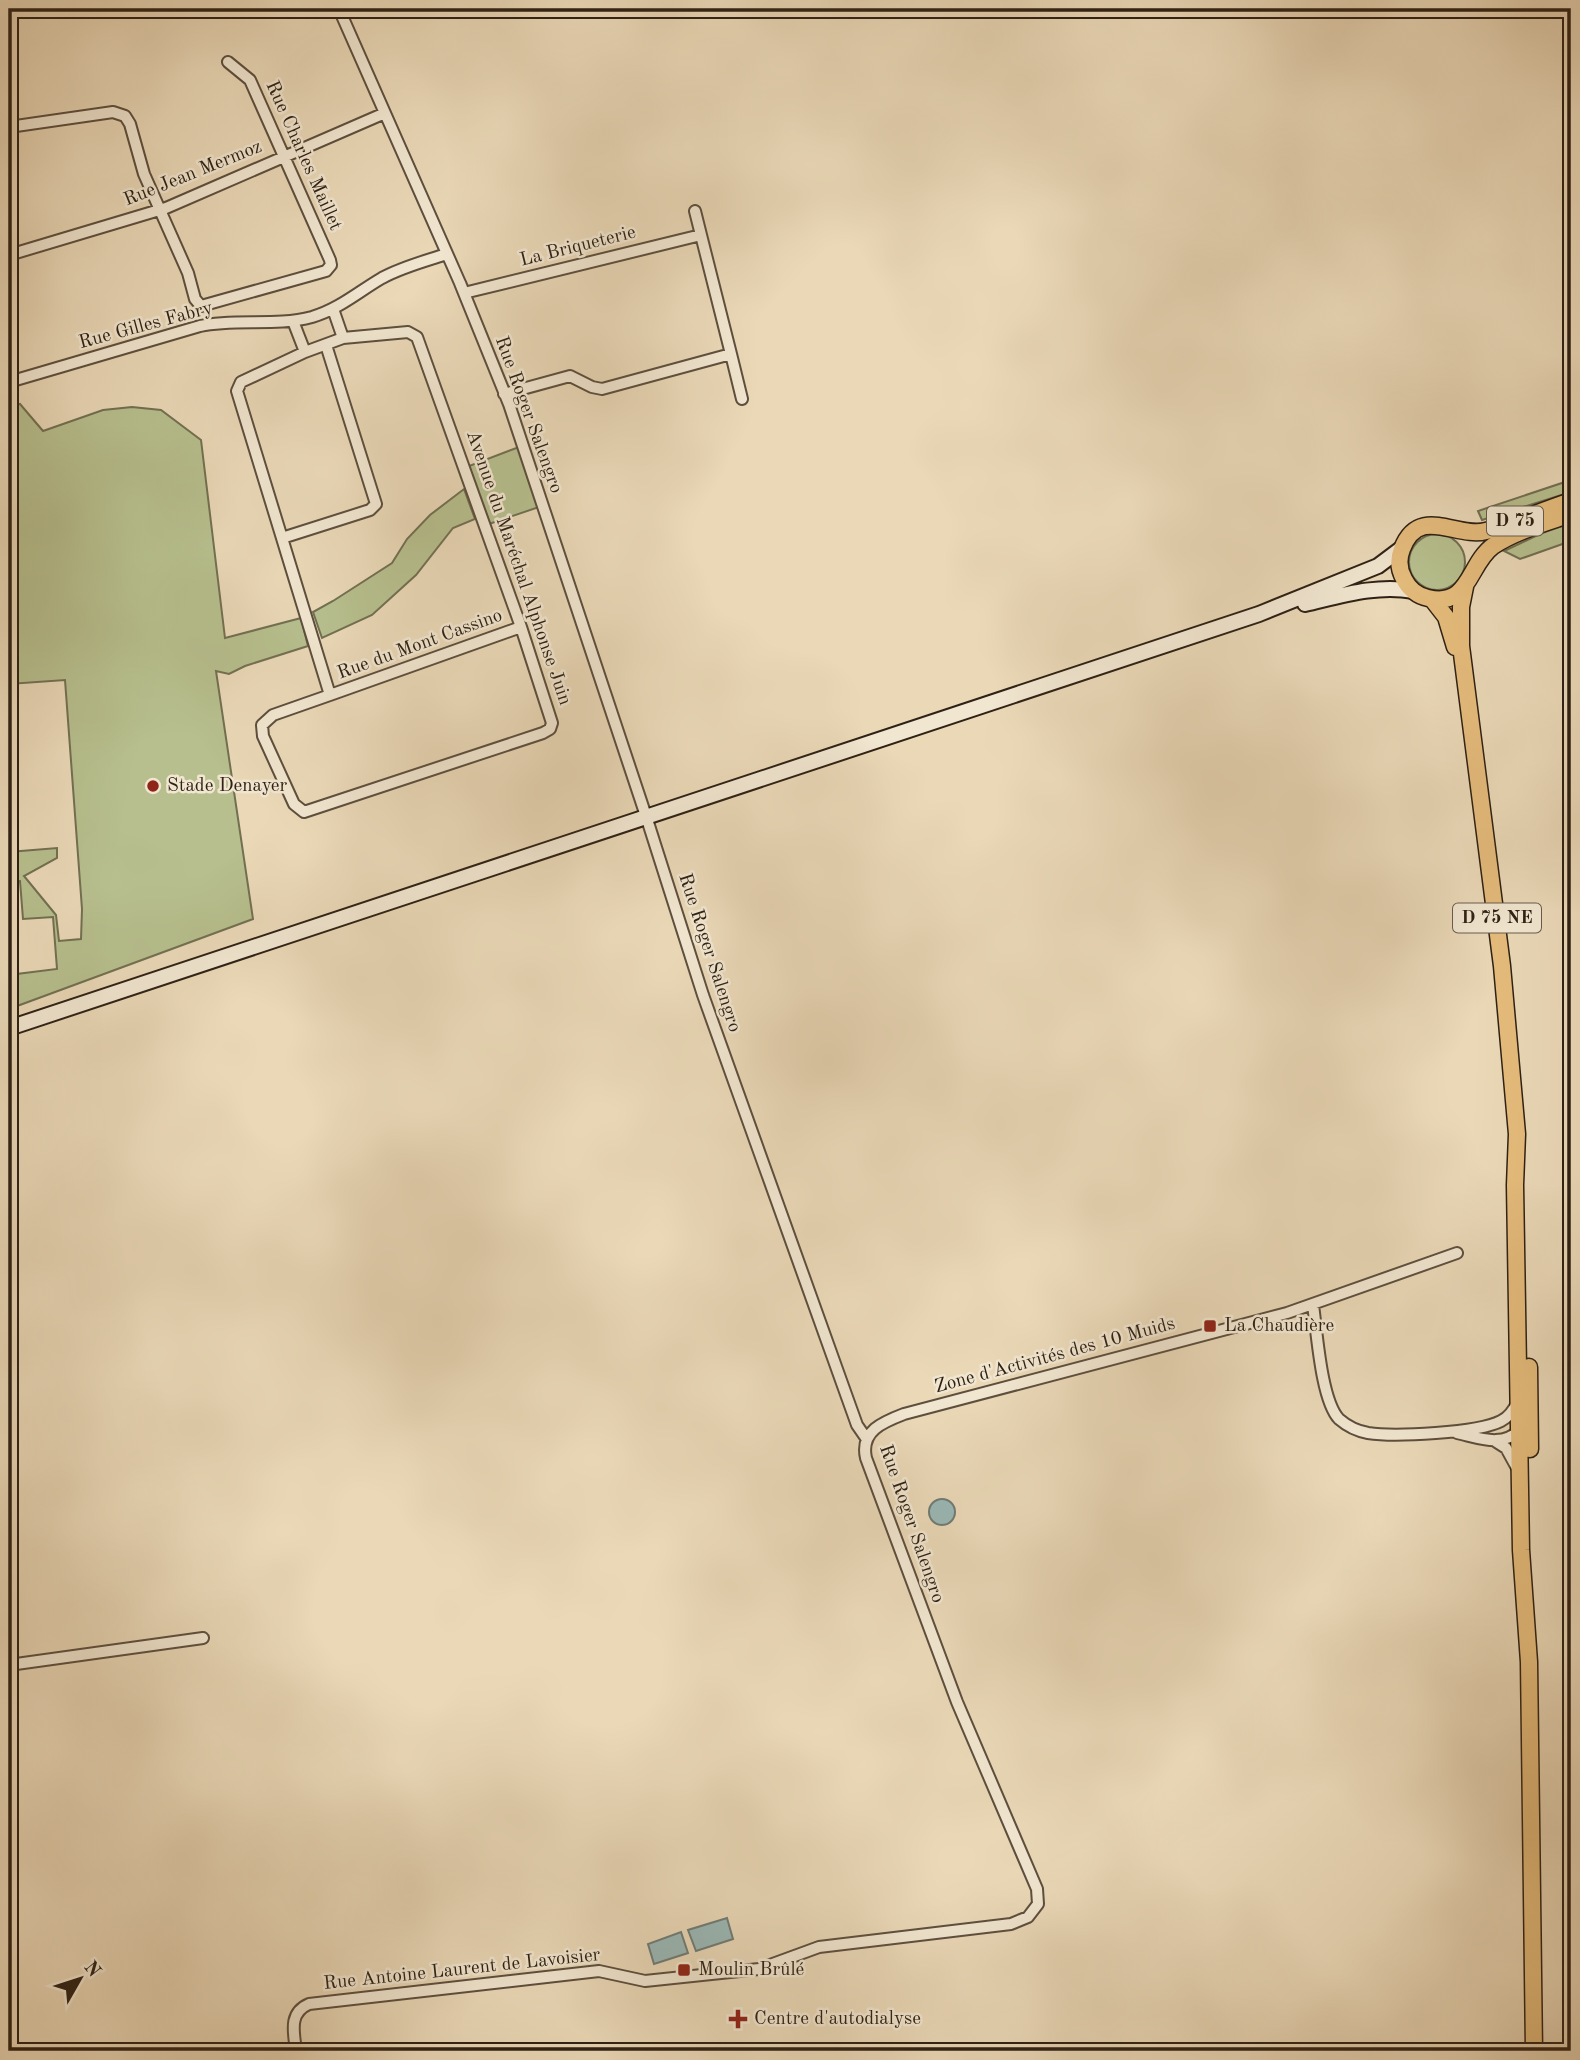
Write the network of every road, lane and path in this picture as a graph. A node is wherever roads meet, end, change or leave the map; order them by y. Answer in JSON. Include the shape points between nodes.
{"nodes":[{"id":1,"x":34,"y":9,"type":"edge"},
{"id":2,"x":339,"y":9,"type":"edge"},
{"id":3,"x":9,"y":12,"type":"edge"},
{"id":4,"x":228,"y":62,"type":"dead end"},
{"id":5,"x":385,"y":113,"type":"junction"},
{"id":6,"x":9,"y":127,"type":"edge"},
{"id":7,"x":284,"y":156,"type":"junction"},
{"id":8,"x":160,"y":210,"type":"junction"},
{"id":9,"x":695,"y":211,"type":"dead end"},
{"id":10,"x":701,"y":235,"type":"junction"},
{"id":11,"x":447,"y":254,"type":"junction"},
{"id":12,"x":9,"y":255,"type":"edge"},
{"id":13,"x":464,"y":293,"type":"junction"},
{"id":14,"x":333,"y":309,"type":"junction"},
{"id":15,"x":293,"y":321,"type":"junction"},
{"id":16,"x":343,"y":338,"type":"junction"},
{"id":17,"x":326,"y":345,"type":"junction"},
{"id":18,"x":305,"y":352,"type":"junction"},
{"id":19,"x":731,"y":354,"type":"junction"},
{"id":20,"x":9,"y":382,"type":"edge"},
{"id":21,"x":505,"y":394,"type":"junction"},
{"id":22,"x":742,"y":399,"type":"dead end"},
{"id":23,"x":1571,"y":501,"type":"edge"},
{"id":24,"x":1571,"y":514,"type":"edge"},
{"id":25,"x":1457,"y":530,"type":"junction"},
{"id":26,"x":282,"y":538,"type":"junction"},
{"id":27,"x":1402,"y":548,"type":"junction"},
{"id":28,"x":1474,"y":570,"type":"junction"},
{"id":29,"x":1465,"y":587,"type":"junction"},
{"id":30,"x":1413,"y":591,"type":"junction"},
{"id":31,"x":1432,"y":599,"type":"junction"},
{"id":32,"x":1259,"y":614,"type":"junction"},
{"id":33,"x":521,"y":627,"type":"junction"},
{"id":34,"x":330,"y":695,"type":"junction"},
{"id":35,"x":1467,"y":704,"type":"junction"},
{"id":36,"x":646,"y":816,"type":"junction"},
{"id":37,"x":9,"y":1028,"type":"edge"},
{"id":38,"x":1517,"y":1134,"type":"junction"},
{"id":39,"x":1457,"y":1253,"type":"dead end"},
{"id":40,"x":1313,"y":1305,"type":"junction"},
{"id":41,"x":1518,"y":1398,"type":"junction"},
{"id":42,"x":1530,"y":1414,"type":"junction"},
{"id":43,"x":1493,"y":1424,"type":"junction"},
{"id":44,"x":1455,"y":1432,"type":"junction"},
{"id":45,"x":1519,"y":1432,"type":"junction"},
{"id":46,"x":866,"y":1438,"type":"junction"},
{"id":47,"x":1495,"y":1441,"type":"junction"},
{"id":48,"x":1530,"y":1445,"type":"junction"},
{"id":49,"x":1520,"y":1479,"type":"junction"},
{"id":50,"x":203,"y":1638,"type":"dead end"},
{"id":51,"x":1529,"y":1662,"type":"junction"},
{"id":52,"x":9,"y":1665,"type":"edge"},
{"id":53,"x":1037,"y":1907,"type":"joint"},
{"id":54,"x":296,"y":2051,"type":"edge"},
{"id":55,"x":1534,"y":2051,"type":"edge"}],
"edges":[{"from":1,"to":3,"type":"street"},
{"from":2,"to":5,"type":"street","name":"Rue Roger Salengro"},
{"from":4,"to":7,"type":"street","name":"Rue Charles Maillet","via":[[250,80]]},
{"from":5,"to":7,"type":"street","name":"Rue Jean Mermoz"},
{"from":5,"to":11,"type":"street","name":"Rue Roger Salengro"},
{"from":6,"to":8,"type":"street","via":[[122,114],[130,124]]},
{"from":7,"to":8,"type":"street","name":"Rue Jean Mermoz"},
{"from":7,"to":8,"type":"street","name":"Rue Charles Maillet","via":[[330,260],[326,271],[201,306]]},
{"from":8,"to":12,"type":"street","name":"Rue Jean Mermoz"},
{"from":9,"to":10,"type":"street"},
{"from":10,"to":13,"type":"street","name":"La Briqueterie"},
{"from":10,"to":19,"type":"street"},
{"from":11,"to":13,"type":"street","name":"Rue Roger Salengro"},
{"from":11,"to":14,"type":"street","name":"Rue Gilles Fabry","via":[[387,275]]},
{"from":13,"to":21,"type":"street","name":"Rue Roger Salengro"},
{"from":14,"to":15,"type":"street","name":"Rue Gilles Fabry"},
{"from":14,"to":16,"type":"street"},
{"from":15,"to":18,"type":"street"},
{"from":15,"to":20,"type":"street","name":"Rue Gilles Fabry","via":[[194,327]]},
{"from":16,"to":17,"type":"street"},
{"from":16,"to":33,"type":"street","name":"Avenue du Maréchal Alphonse Juin","via":[[408,332],[417,337]]},
{"from":17,"to":18,"type":"street"},
{"from":17,"to":26,"type":"street","via":[[376,503],[370,510]]},
{"from":18,"to":26,"type":"street","via":[[237,388]]},
{"from":19,"to":21,"type":"street","via":[[602,389],[570,376]]},
{"from":19,"to":22,"type":"street"},
{"from":21,"to":36,"type":"street","name":"Rue Roger Salengro"},
{"from":23,"to":25,"type":"main road","number":"D 75","via":[[1487,531]]},
{"from":24,"to":28,"type":"main road","number":"D 75","via":[[1499,543],[1482,556]]},
{"from":25,"to":27,"type":"main road","via":[[1425,527],[1411,535]]},
{"from":25,"to":28,"type":"main road","via":[[1471,547]]},
{"from":26,"to":34,"type":"street"},
{"from":27,"to":30,"type":"main road","via":[[1401,571]]},
{"from":27,"to":32,"type":"main road","via":[[1378,566]]},
{"from":28,"to":29,"type":"main road"},
{"from":29,"to":31,"type":"main road","via":[[1451,597]]},
{"from":29,"to":35,"type":"main road","number":"D 75 NE","via":[[1460,628]]},
{"from":30,"to":31,"type":"main road"},
{"from":30,"to":32,"type":"main road","via":[[1368,590]]},
{"from":31,"to":35,"type":"main road","number":"D 75 NE","via":[[1450,628]]},
{"from":32,"to":36,"type":"main road"},
{"from":33,"to":34,"type":"street","name":"Rue du Mont Cassino"},
{"from":33,"to":34,"type":"street","name":"Avenue du Maréchal Alphonse Juin","via":[[552,715],[547,731],[304,812],[294,804],[262,725],[273,715]]},
{"from":35,"to":38,"type":"main road","number":"D 75 NE","via":[[1494,891]]},
{"from":36,"to":37,"type":"main road"},
{"from":36,"to":46,"type":"street","name":"Rue Roger Salengro","via":[[762,1163],[857,1425]]},
{"from":38,"to":41,"type":"main road","number":"D 75 NE"},
{"from":38,"to":42,"type":"main road","number":"D 75 NE","via":[[1523,1182]]},
{"from":39,"to":40,"type":"street","name":"Zone d'Activités des 10 Muids"},
{"from":40,"to":44,"type":"street","via":[[1326,1393],[1342,1421],[1372,1433]]},
{"from":40,"to":46,"type":"street","name":"Zone d'Activités des 10 Muids","via":[[904,1414],[878,1426]]},
{"from":41,"to":43,"type":"street","via":[[1512,1413]]},
{"from":41,"to":45,"type":"main road","number":"D 75 NE"},
{"from":42,"to":45,"type":"street"},
{"from":42,"to":48,"type":"main road","number":"D 75 NE"},
{"from":43,"to":44,"type":"street"},
{"from":43,"to":45,"type":"street"},
{"from":44,"to":47,"type":"street"},
{"from":45,"to":47,"type":"street"},
{"from":45,"to":48,"type":"street"},
{"from":45,"to":49,"type":"main road","number":"D 75 NE"},
{"from":46,"to":53,"type":"street","name":"Rue Roger Salengro","via":[[865,1454],[879,1494],[957,1702],[1033,1878]]},
{"from":47,"to":49,"type":"street","via":[[1512,1455]]},
{"from":48,"to":51,"type":"main road","number":"D 75 NE"},
{"from":49,"to":51,"type":"main road","number":"D 75 NE"},
{"from":50,"to":52,"type":"street"},
{"from":51,"to":55,"type":"main road","number":"D 75 NE"},
{"from":53,"to":54,"type":"street","name":"Rue Antoine Laurent de Lavoisier","via":[[1016,1923],[819,1947],[759,1969],[639,1981],[599,1971],[309,2004],[295,2015]]}]}
